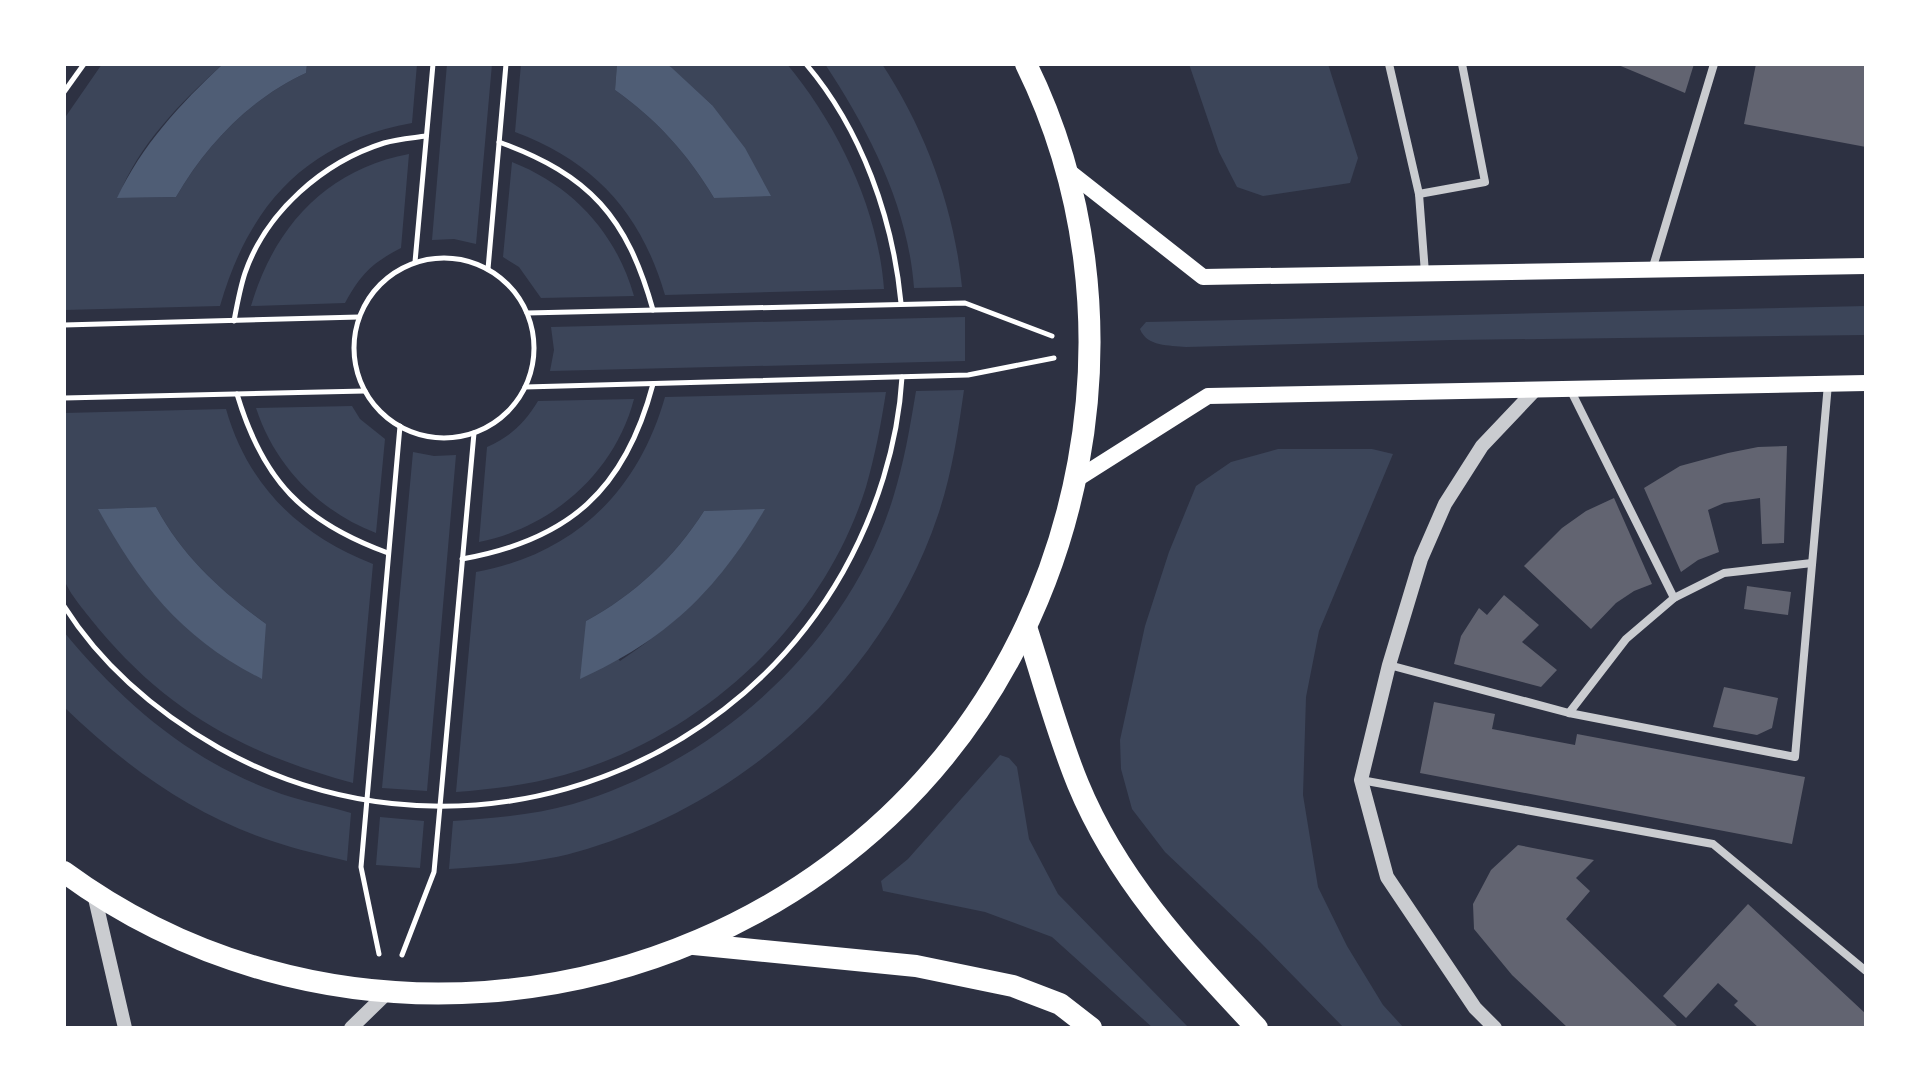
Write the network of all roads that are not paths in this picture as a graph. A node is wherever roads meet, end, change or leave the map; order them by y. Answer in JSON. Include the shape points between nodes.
{"nodes":[{"id":1,"x":1026,"y":64,"type":"edge"},
{"id":2,"x":1389,"y":64,"type":"edge"},
{"id":3,"x":1462,"y":64,"type":"edge"},
{"id":4,"x":1714,"y":64,"type":"edge"},
{"id":5,"x":1067,"y":170,"type":"junction"},
{"id":6,"x":1419,"y":194,"type":"junction"},
{"id":7,"x":1866,"y":266,"type":"edge"},
{"id":8,"x":1652,"y":270,"type":"junction"},
{"id":9,"x":1425,"y":274,"type":"junction"},
{"id":10,"x":1866,"y":383,"type":"edge"},
{"id":11,"x":1828,"y":384,"type":"junction"},
{"id":12,"x":1536,"y":389,"type":"junction"},
{"id":13,"x":1570,"y":389,"type":"junction"},
{"id":14,"x":1077,"y":479,"type":"junction"},
{"id":15,"x":1812,"y":563,"type":"junction"},
{"id":16,"x":1674,"y":598,"type":"junction"},
{"id":17,"x":1026,"y":627,"type":"junction"},
{"id":18,"x":1389,"y":665,"type":"junction"},
{"id":19,"x":1569,"y":713,"type":"junction"},
{"id":20,"x":1361,"y":780,"type":"junction"},
{"id":21,"x":64,"y":872,"type":"edge"},
{"id":22,"x":94,"y":894,"type":"junction"},
{"id":23,"x":693,"y":944,"type":"junction"},
{"id":24,"x":1849,"y":955,"type":"junction"},
{"id":25,"x":1866,"y":958,"type":"edge"},
{"id":26,"x":1866,"y":971,"type":"edge"},
{"id":27,"x":387,"y":993,"type":"junction"},
{"id":28,"x":125,"y":1028,"type":"edge"},
{"id":29,"x":351,"y":1028,"type":"edge"},
{"id":30,"x":1091,"y":1028,"type":"edge"},
{"id":31,"x":1257,"y":1028,"type":"edge"},
{"id":32,"x":1495,"y":1028,"type":"edge"}],
"edges":[{"from":1,"to":5,"type":"highway"},
{"from":2,"to":6,"type":"street"},
{"from":3,"to":6,"type":"street","via":[[1485,182]]},
{"from":4,"to":8,"type":"street"},
{"from":5,"to":9,"type":"main road","via":[[1203,277]]},
{"from":5,"to":14,"type":"highway","via":[[1084,246],[1091,324],[1089,402]]},
{"from":6,"to":9,"type":"street"},
{"from":7,"to":8,"type":"main road"},
{"from":8,"to":9,"type":"main road"},
{"from":10,"to":11,"type":"main road"},
{"from":11,"to":13,"type":"main road"},
{"from":11,"to":15,"type":"street"},
{"from":12,"to":13,"type":"main road"},
{"from":12,"to":14,"type":"main road","via":[[1208,396]]},
{"from":12,"to":18,"type":"street","via":[[1482,446],[1445,504],[1421,559]]},
{"from":13,"to":16,"type":"street"},
{"from":14,"to":17,"type":"highway","via":[[1056,555]]},
{"from":15,"to":16,"type":"street","via":[[1724,573]]},
{"from":15,"to":19,"type":"street","via":[[1795,757]]},
{"from":16,"to":19,"type":"street","via":[[1626,639]]},
{"from":17,"to":23,"type":"highway","via":[[989,696],[942,759],[889,816],[828,867],[763,910]]},
{"from":17,"to":31,"type":"highway","via":[[1078,785],[1124,871],[1171,936]]},
{"from":18,"to":19,"type":"street"},
{"from":18,"to":20,"type":"street"},
{"from":20,"to":24,"type":"street","via":[[1713,844]]},
{"from":20,"to":32,"type":"street","via":[[1387,877],[1475,1008]]},
{"from":21,"to":22,"type":"highway"},
{"from":22,"to":27,"type":"highway","via":[[162,932],[234,961],[309,981]]},
{"from":22,"to":28,"type":"street"},
{"from":23,"to":27,"type":"highway","via":[[619,970],[543,987],[465,995]]},
{"from":23,"to":30,"type":"highway","via":[[916,966],[1013,986],[1060,1004]]},
{"from":24,"to":25,"type":"street"},
{"from":24,"to":26,"type":"street"},
{"from":27,"to":29,"type":"street"}]}
